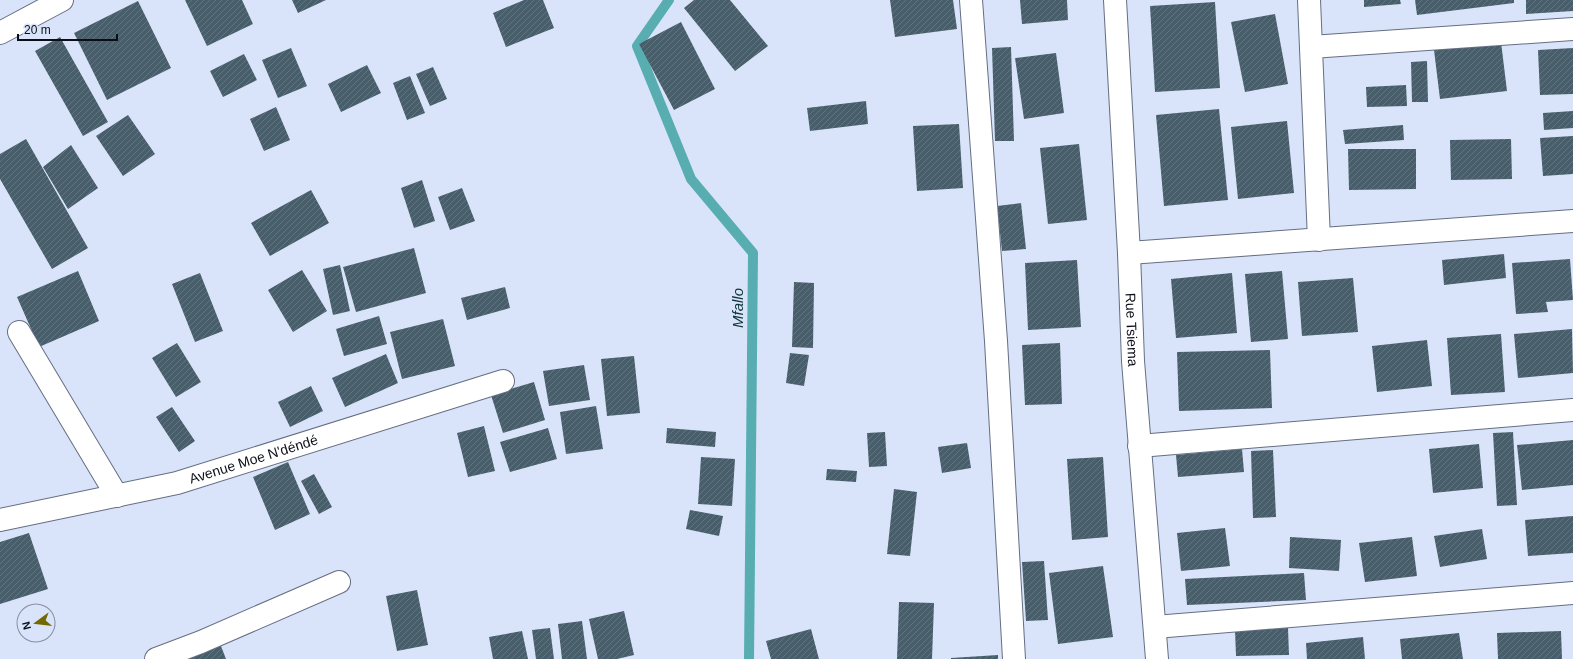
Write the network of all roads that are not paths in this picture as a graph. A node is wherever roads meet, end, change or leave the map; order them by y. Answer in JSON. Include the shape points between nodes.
{"nodes":[{"id":1,"x":62,"y":0,"type":"edge"},
{"id":2,"x":971,"y":0,"type":"edge"},
{"id":3,"x":1115,"y":0,"type":"edge"},
{"id":4,"x":1308,"y":0,"type":"edge"},
{"id":5,"x":1573,"y":28,"type":"edge"},
{"id":6,"x":0,"y":33,"type":"edge"},
{"id":7,"x":1310,"y":47,"type":"junction"},
{"id":8,"x":1573,"y":221,"type":"edge"},
{"id":9,"x":1319,"y":240,"type":"junction"},
{"id":10,"x":1129,"y":253,"type":"junction"},
{"id":11,"x":19,"y":332,"type":"dead end"},
{"id":12,"x":503,"y":381,"type":"dead end"},
{"id":13,"x":1573,"y":410,"type":"edge"},
{"id":14,"x":1139,"y":446,"type":"junction"},
{"id":15,"x":117,"y":496,"type":"junction"},
{"id":16,"x":0,"y":520,"type":"edge"},
{"id":17,"x":339,"y":582,"type":"dead end"},
{"id":18,"x":1573,"y":593,"type":"edge"},
{"id":19,"x":1155,"y":627,"type":"junction"},
{"id":20,"x":156,"y":659,"type":"edge"},
{"id":21,"x":1014,"y":659,"type":"edge"},
{"id":22,"x":1157,"y":659,"type":"edge"}],
"edges":[{"from":1,"to":6,"type":"street"},
{"from":2,"to":21,"type":"street","via":[[996,341]]},
{"from":3,"to":10,"type":"street","name":"Rue Tsiema"},
{"from":4,"to":7,"type":"street"},
{"from":5,"to":7,"type":"street"},
{"from":7,"to":9,"type":"street"},
{"from":8,"to":9,"type":"street"},
{"from":9,"to":10,"type":"street"},
{"from":10,"to":14,"type":"street","name":"Rue Tsiema"},
{"from":11,"to":15,"type":"street"},
{"from":12,"to":15,"type":"street","name":"Avenue Moe N'déndé","via":[[177,483]]},
{"from":13,"to":14,"type":"street"},
{"from":14,"to":19,"type":"street","name":"Rue Tsiema"},
{"from":15,"to":16,"type":"street","name":"Avenue Moe N'déndé"},
{"from":17,"to":20,"type":"street"},
{"from":18,"to":19,"type":"street"},
{"from":19,"to":22,"type":"street","name":"Rue Tsiema"}]}
